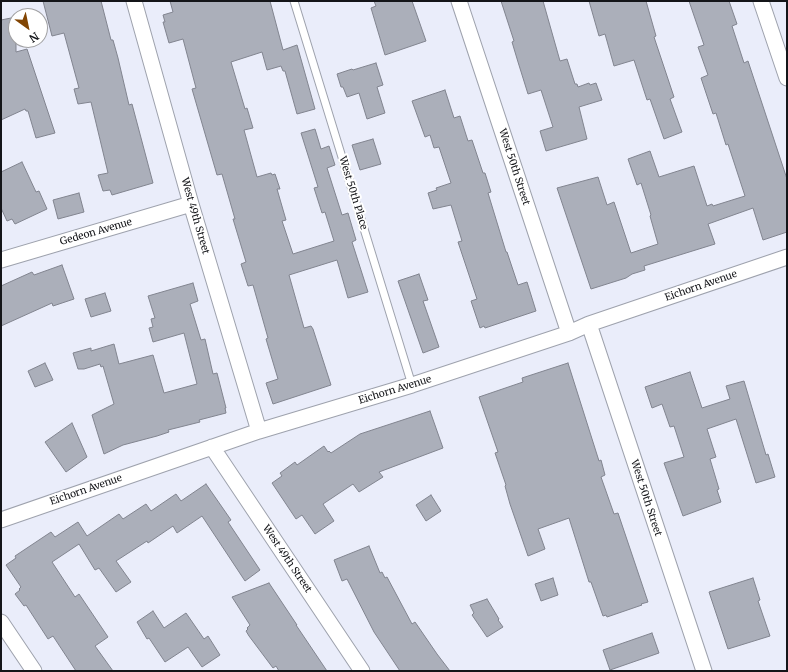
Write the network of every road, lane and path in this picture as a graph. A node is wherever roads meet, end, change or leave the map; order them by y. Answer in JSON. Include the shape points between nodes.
{"nodes":[{"id":1,"x":134,"y":1,"type":"edge"},
{"id":2,"x":294,"y":1,"type":"edge"},
{"id":3,"x":458,"y":1,"type":"edge"},
{"id":4,"x":761,"y":1,"type":"edge"},
{"id":5,"x":787,"y":78,"type":"edge"},
{"id":6,"x":191,"y":204,"type":"junction"},
{"id":7,"x":787,"y":257,"type":"edge"},
{"id":8,"x":1,"y":260,"type":"edge"},
{"id":9,"x":588,"y":324,"type":"junction"},
{"id":10,"x":569,"y":333,"type":"junction"},
{"id":11,"x":412,"y":385,"type":"junction"},
{"id":12,"x":260,"y":430,"type":"junction"},
{"id":13,"x":212,"y":447,"type":"junction"},
{"id":14,"x":1,"y":520,"type":"edge"},
{"id":15,"x":1,"y":622,"type":"edge"},
{"id":16,"x":34,"y":671,"type":"edge"},
{"id":17,"x":362,"y":671,"type":"edge"},
{"id":18,"x":704,"y":671,"type":"edge"}],
"edges":[{"from":1,"to":6,"type":"street","name":"West 49th Street"},
{"from":2,"to":11,"type":"lane","name":"West 50th Place"},
{"from":3,"to":10,"type":"street","name":"West 50th Street"},
{"from":4,"to":5,"type":"street"},
{"from":6,"to":8,"type":"street","name":"Gedeon Avenue"},
{"from":6,"to":12,"type":"street","name":"West 49th Street"},
{"from":7,"to":9,"type":"street","name":"Eichorn Avenue"},
{"from":9,"to":10,"type":"street","name":"Eichorn Avenue"},
{"from":9,"to":18,"type":"street","name":"West 50th Street"},
{"from":10,"to":11,"type":"street","name":"Eichorn Avenue"},
{"from":11,"to":12,"type":"street","name":"Eichorn Avenue"},
{"from":12,"to":13,"type":"street","name":"Eichorn Avenue"},
{"from":13,"to":14,"type":"street","name":"Eichorn Avenue"},
{"from":13,"to":17,"type":"street","name":"West 49th Street"},
{"from":15,"to":16,"type":"street"}]}
